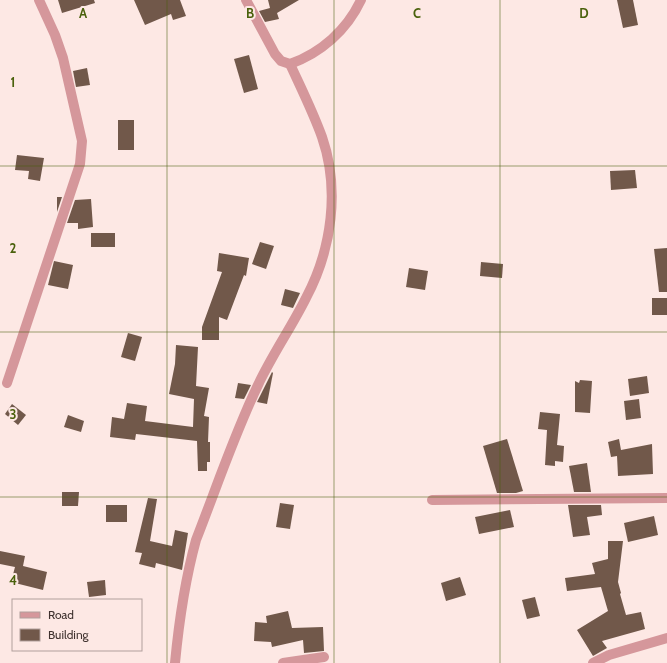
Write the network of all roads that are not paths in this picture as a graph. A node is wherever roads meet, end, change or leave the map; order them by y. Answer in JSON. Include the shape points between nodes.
{"nodes":[{"id":1,"x":39,"y":0,"type":"edge"},
{"id":2,"x":246,"y":0,"type":"edge"},
{"id":3,"x":361,"y":0,"type":"edge"},
{"id":4,"x":290,"y":64,"type":"junction"},
{"id":5,"x":7,"y":383,"type":"dead end"},
{"id":6,"x":667,"y":498,"type":"edge"},
{"id":7,"x":432,"y":500,"type":"dead end"},
{"id":8,"x":667,"y":638,"type":"edge"},
{"id":9,"x":324,"y":657,"type":"dead end"},
{"id":10,"x":175,"y":663,"type":"edge"},
{"id":11,"x":283,"y":663,"type":"edge"},
{"id":12,"x":593,"y":663,"type":"edge"}],
"edges":[{"from":1,"to":5,"type":"street","via":[[64,58],[82,141],[82,152]]},
{"from":2,"to":4,"type":"street","via":[[276,54],[281,61]]},
{"from":3,"to":4,"type":"street","via":[[333,39],[317,52]]},
{"from":4,"to":10,"type":"street","via":[[322,137],[327,157],[331,222],[312,285],[258,385],[196,540],[188,567]]},
{"from":6,"to":7,"type":"street"},
{"from":8,"to":12,"type":"street","via":[[609,655]]},
{"from":9,"to":11,"type":"street"}]}
